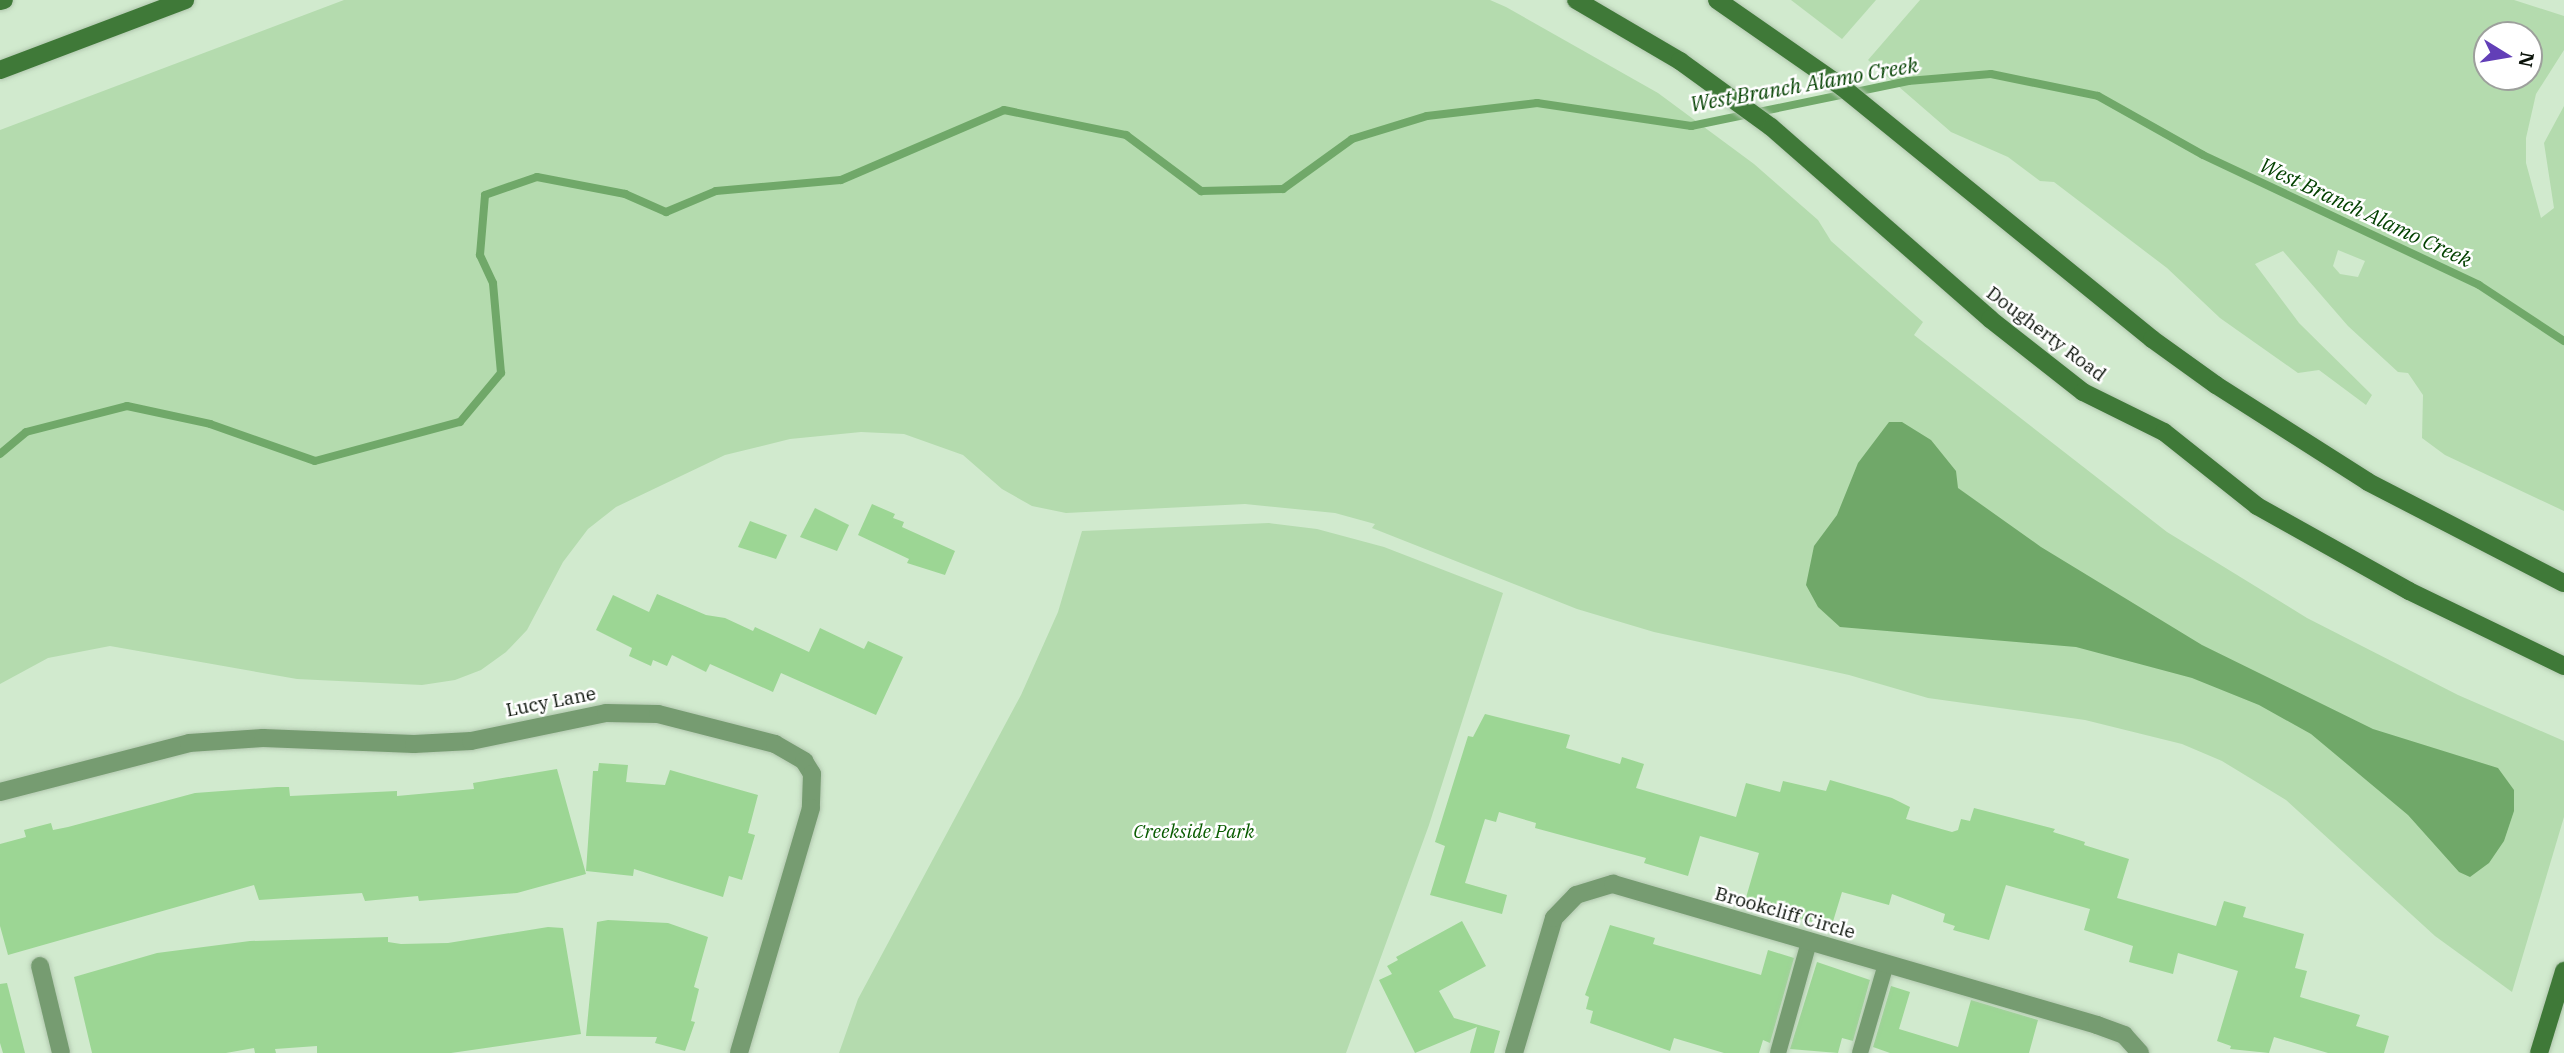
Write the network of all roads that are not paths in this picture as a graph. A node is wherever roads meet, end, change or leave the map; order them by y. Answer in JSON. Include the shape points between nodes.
{"nodes":[{"id":1,"x":184,"y":0,"type":"edge"},
{"id":2,"x":1576,"y":0,"type":"edge"},
{"id":3,"x":1717,"y":0,"type":"edge"},
{"id":4,"x":0,"y":70,"type":"edge"},
{"id":5,"x":2564,"y":583,"type":"edge"},
{"id":6,"x":2564,"y":666,"type":"edge"},
{"id":7,"x":0,"y":792,"type":"edge"},
{"id":8,"x":1809,"y":942,"type":"junction"},
{"id":9,"x":1886,"y":964,"type":"junction"},
{"id":10,"x":40,"y":966,"type":"dead end"},
{"id":11,"x":2564,"y":971,"type":"edge"},
{"id":12,"x":61,"y":1053,"type":"edge"},
{"id":13,"x":739,"y":1053,"type":"edge"},
{"id":14,"x":1514,"y":1053,"type":"edge"},
{"id":15,"x":1778,"y":1053,"type":"edge"},
{"id":16,"x":1860,"y":1053,"type":"edge"},
{"id":17,"x":2140,"y":1053,"type":"edge"},
{"id":18,"x":2539,"y":1053,"type":"edge"}],
"edges":[{"from":1,"to":4,"type":"main road"},
{"from":2,"to":6,"type":"main road","name":"Dougherty Road","via":[[1680,61],[1771,127],[1990,319],[2083,392],[2164,432],[2257,506],[2409,591]]},
{"from":3,"to":5,"type":"main road","via":[[1795,52],[2151,339],[2216,386],[2368,482]]},
{"from":7,"to":13,"type":"street","name":"Lucy Lane","via":[[189,743],[262,738],[414,744],[460,741],[606,713],[658,714],[775,744],[804,761],[812,774],[811,808]]},
{"from":8,"to":9,"type":"street","name":"Brookcliff Circle"},
{"from":8,"to":14,"type":"street","name":"Brookcliff Circle","via":[[1613,884],[1576,895],[1553,918]]},
{"from":8,"to":15,"type":"lane"},
{"from":9,"to":16,"type":"lane"},
{"from":9,"to":17,"type":"street","name":"Brookcliff Circle","via":[[2097,1025],[2124,1035]]},
{"from":10,"to":12,"type":"street"},
{"from":11,"to":18,"type":"main road"}]}
